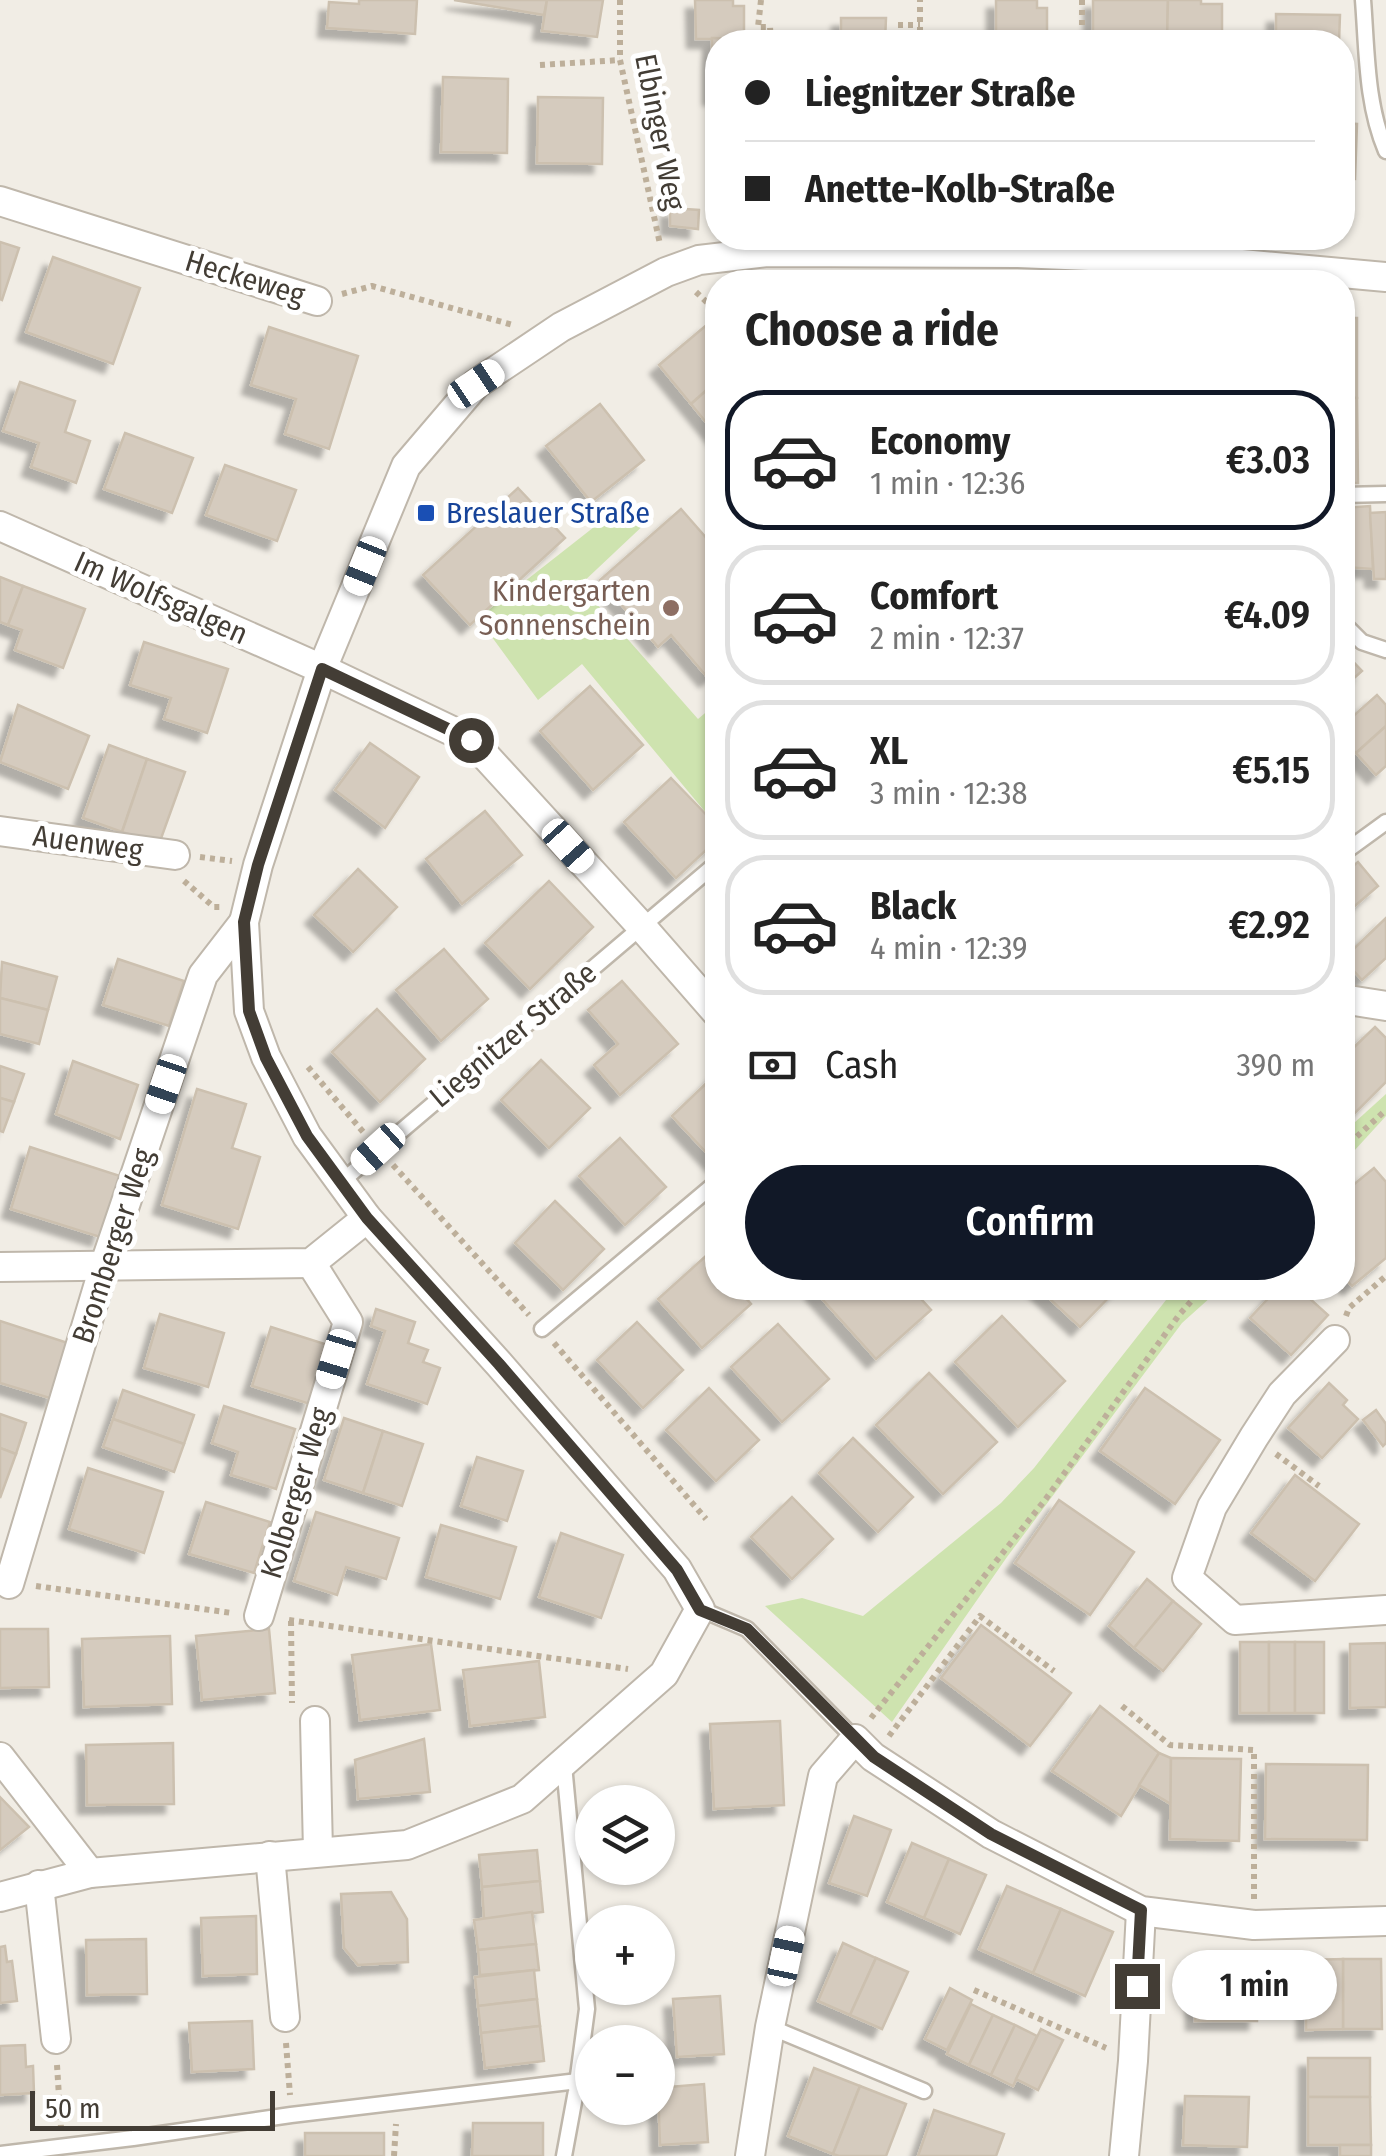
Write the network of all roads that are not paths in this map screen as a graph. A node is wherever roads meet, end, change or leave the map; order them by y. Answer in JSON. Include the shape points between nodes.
{"nodes":[{"id":1,"x":1363,"y":0,"type":"edge"},
{"id":2,"x":1386,"y":151,"type":"edge"},
{"id":3,"x":0,"y":201,"type":"edge"},
{"id":4,"x":1189,"y":270,"type":"edge"},
{"id":5,"x":1355,"y":276,"type":"edge"},
{"id":6,"x":1386,"y":277,"type":"edge"},
{"id":7,"x":317,"y":301,"type":"road end"},
{"id":8,"x":1386,"y":494,"type":"edge"},
{"id":9,"x":1355,"y":495,"type":"edge"},
{"id":10,"x":0,"y":526,"type":"edge"},
{"id":11,"x":1355,"y":635,"type":"edge"},
{"id":12,"x":1386,"y":650,"type":"edge"},
{"id":13,"x":322,"y":669,"type":"junction"},
{"id":14,"x":1386,"y":822,"type":"edge"},
{"id":15,"x":0,"y":831,"type":"edge"},
{"id":16,"x":1355,"y":845,"type":"edge"},
{"id":17,"x":175,"y":855,"type":"road end"},
{"id":18,"x":705,"y":873,"type":"edge"},
{"id":19,"x":246,"y":914,"type":"junction"},
{"id":20,"x":642,"y":926,"type":"junction"},
{"id":21,"x":705,"y":999,"type":"edge"},
{"id":22,"x":1355,"y":1001,"type":"edge"},
{"id":23,"x":1386,"y":1006,"type":"edge"},
{"id":24,"x":340,"y":1183,"type":"junction"},
{"id":25,"x":705,"y":1192,"type":"edge"},
{"id":26,"x":367,"y":1218,"type":"junction"},
{"id":27,"x":311,"y":1263,"type":"junction"},
{"id":28,"x":104,"y":1267,"type":"junction"},
{"id":29,"x":0,"y":1268,"type":"edge"},
{"id":30,"x":542,"y":1328,"type":"road end"},
{"id":31,"x":1335,"y":1340,"type":"road end"},
{"id":32,"x":9,"y":1584,"type":"road end"},
{"id":33,"x":700,"y":1610,"type":"junction"},
{"id":34,"x":1386,"y":1610,"type":"edge"},
{"id":35,"x":259,"y":1616,"type":"road end"},
{"id":36,"x":316,"y":1721,"type":"road end"},
{"id":37,"x":864,"y":1748,"type":"junction"},
{"id":38,"x":0,"y":1758,"type":"edge"},
{"id":39,"x":564,"y":1763,"type":"junction"},
{"id":40,"x":318,"y":1852,"type":"junction"},
{"id":41,"x":270,"y":1856,"type":"junction"},
{"id":42,"x":90,"y":1873,"type":"junction"},
{"id":43,"x":40,"y":1885,"type":"junction"},
{"id":44,"x":0,"y":1897,"type":"edge"},
{"id":45,"x":1141,"y":1910,"type":"junction"},
{"id":46,"x":1386,"y":1920,"type":"edge"},
{"id":47,"x":285,"y":2017,"type":"road end"},
{"id":48,"x":585,"y":2025,"type":"edge"},
{"id":49,"x":770,"y":2027,"type":"junction"},
{"id":50,"x":56,"y":2039,"type":"road end"},
{"id":51,"x":575,"y":2081,"type":"edge"},
{"id":52,"x":924,"y":2091,"type":"dead end"},
{"id":53,"x":575,"y":2097,"type":"edge"},
{"id":54,"x":0,"y":2154,"type":"edge"},
{"id":55,"x":564,"y":2156,"type":"edge"},
{"id":56,"x":750,"y":2156,"type":"edge"},
{"id":57,"x":1124,"y":2156,"type":"edge"}],
"edges":[{"from":1,"to":2,"type":"lane","via":[[1370,90]]},
{"from":3,"to":7,"type":"street","name":"Heckeweg"},
{"from":4,"to":13,"type":"street","via":[[1018,253],[766,252],[699,260],[666,272],[549,335],[476,384],[406,466]]},
{"from":5,"to":6,"type":"street"},
{"from":8,"to":9,"type":"lane"},
{"from":10,"to":13,"type":"street","name":"Im Wolfsgalgen"},
{"from":11,"to":12,"type":"lane"},
{"from":13,"to":19,"type":"street"},
{"from":13,"to":20,"type":"street","via":[[471,740]]},
{"from":14,"to":16,"type":"lane"},
{"from":15,"to":17,"type":"street","name":"Auenweg"},
{"from":18,"to":20,"type":"lane","name":"Liegnitzer Straße"},
{"from":19,"to":24,"type":"street","via":[[249,1011],[307,1136]]},
{"from":19,"to":28,"type":"street","name":"Bromberger Weg","via":[[203,975]]},
{"from":20,"to":21,"type":"street"},
{"from":20,"to":24,"type":"lane","name":"Liegnitzer Straße"},
{"from":22,"to":23,"type":"street"},
{"from":24,"to":26,"type":"street"},
{"from":25,"to":30,"type":"lane"},
{"from":26,"to":27,"type":"street"},
{"from":26,"to":33,"type":"street","via":[[677,1570]]},
{"from":27,"to":28,"type":"street"},
{"from":27,"to":35,"type":"street","name":"Kolberger Weg","via":[[348,1322]]},
{"from":28,"to":29,"type":"street"},
{"from":28,"to":32,"type":"street","name":"Bromberger Weg"},
{"from":31,"to":34,"type":"street","via":[[1282,1394],[1254,1438],[1212,1507],[1187,1578],[1235,1620]]},
{"from":33,"to":37,"type":"lane","via":[[747,1629]]},
{"from":33,"to":39,"type":"street","via":[[664,1674]]},
{"from":36,"to":40,"type":"street"},
{"from":37,"to":45,"type":"street","via":[[991,1834]]},
{"from":37,"to":49,"type":"street","via":[[823,1776]]},
{"from":38,"to":42,"type":"street"},
{"from":39,"to":40,"type":"street","via":[[522,1799],[407,1845]]},
{"from":39,"to":48,"type":"lane"},
{"from":40,"to":41,"type":"street"},
{"from":41,"to":42,"type":"street"},
{"from":41,"to":47,"type":"street"},
{"from":42,"to":43,"type":"street"},
{"from":43,"to":44,"type":"street"},
{"from":43,"to":50,"type":"street"},
{"from":45,"to":46,"type":"street","via":[[1254,1925]]},
{"from":45,"to":57,"type":"street"},
{"from":49,"to":52,"type":"lane"},
{"from":49,"to":56,"type":"street"},
{"from":51,"to":54,"type":"lane"},
{"from":53,"to":55,"type":"lane"}]}
